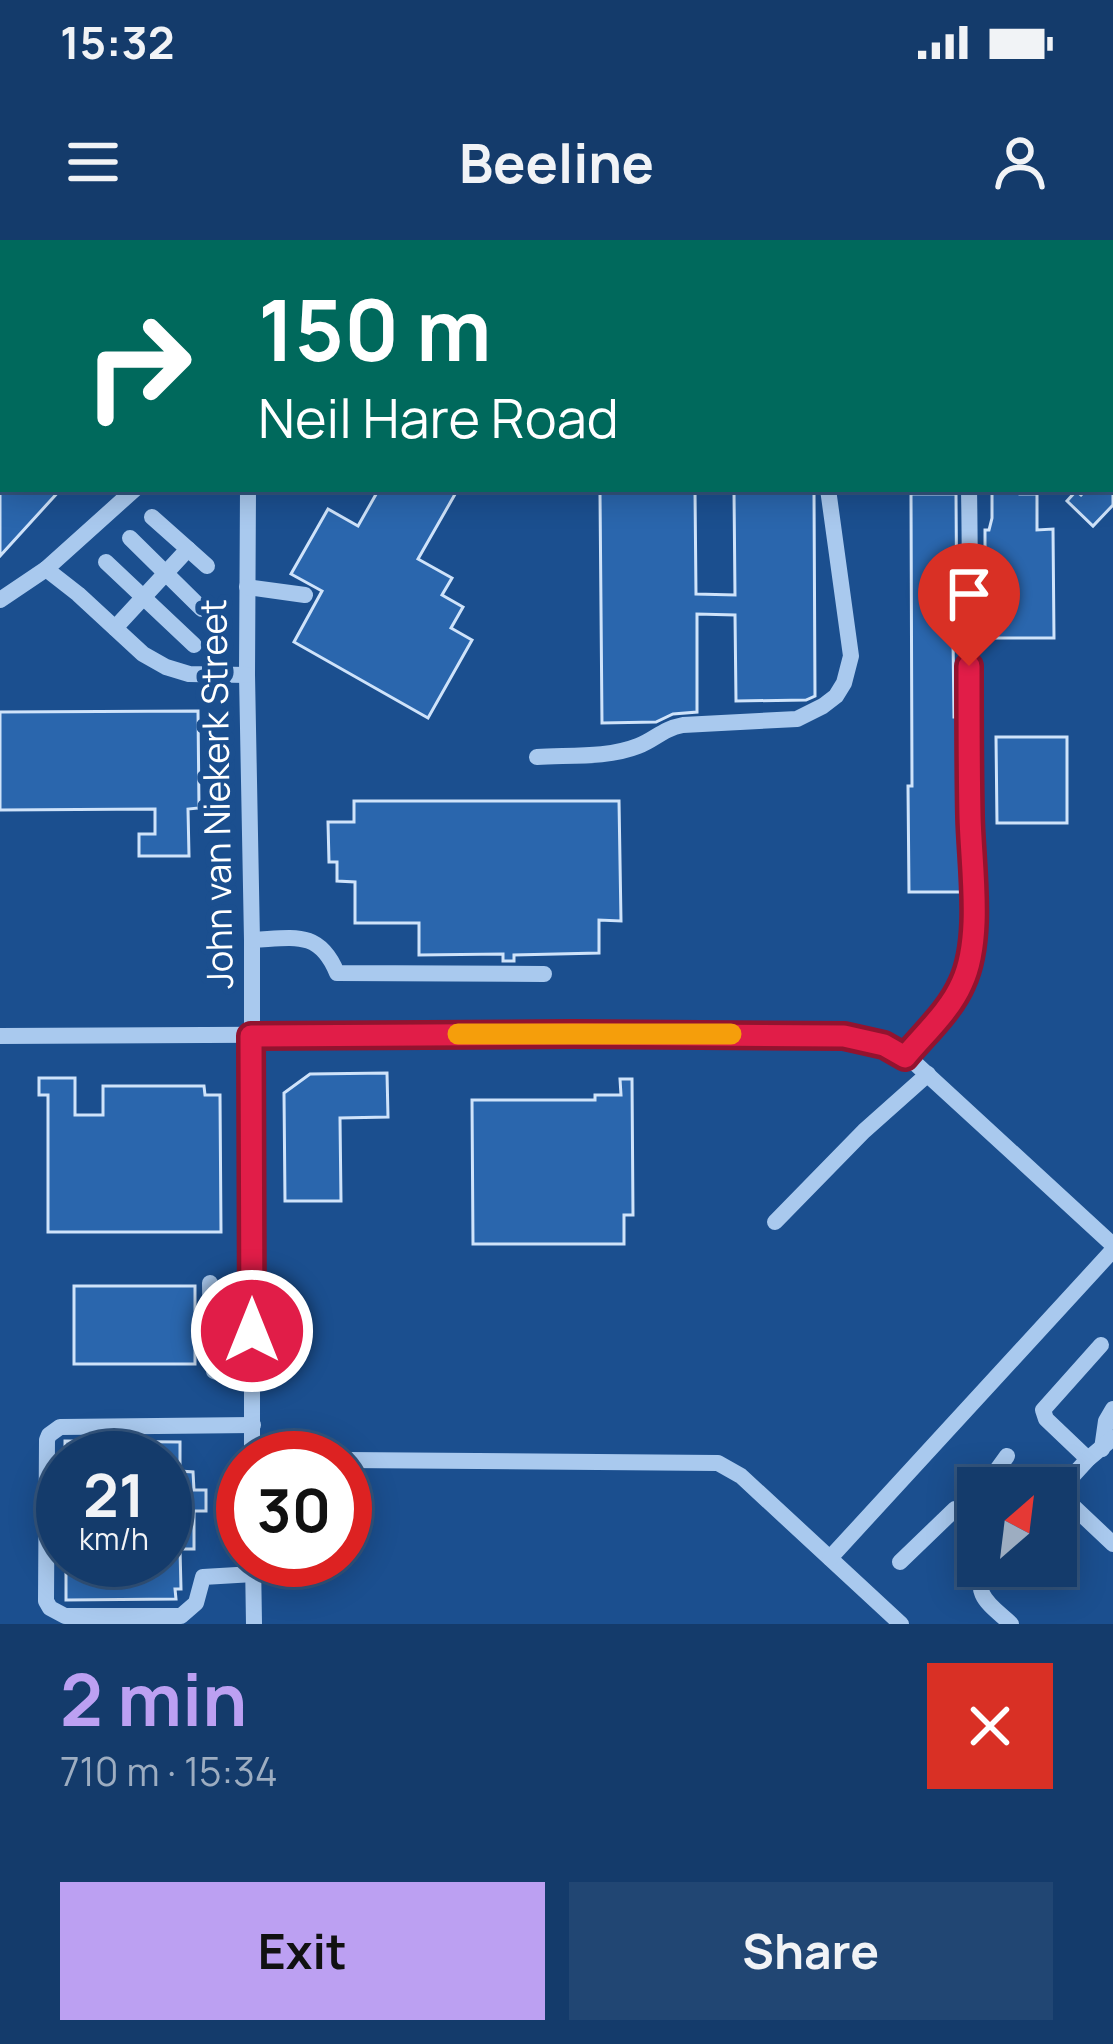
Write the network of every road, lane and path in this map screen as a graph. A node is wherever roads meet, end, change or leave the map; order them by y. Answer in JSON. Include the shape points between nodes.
{"nodes":[{"id":1,"x":132,"y":492,"type":"edge"},
{"id":2,"x":248,"y":492,"type":"edge"},
{"id":3,"x":828,"y":492,"type":"edge"},
{"id":4,"x":969,"y":492,"type":"edge"},
{"id":5,"x":152,"y":517,"type":"dead end"},
{"id":6,"x":130,"y":538,"type":"dead end"},
{"id":7,"x":188,"y":549,"type":"junction"},
{"id":8,"x":106,"y":562,"type":"dead end"},
{"id":9,"x":207,"y":566,"type":"dead end"},
{"id":10,"x":46,"y":569,"type":"junction"},
{"id":11,"x":166,"y":574,"type":"junction"},
{"id":12,"x":248,"y":587,"type":"junction"},
{"id":13,"x":305,"y":596,"type":"dead end"},
{"id":14,"x":144,"y":599,"type":"junction"},
{"id":15,"x":0,"y":600,"type":"edge"},
{"id":16,"x":202,"y":609,"type":"dead end"},
{"id":17,"x":115,"y":628,"type":"junction"},
{"id":18,"x":194,"y":645,"type":"dead end"},
{"id":19,"x":247,"y":675,"type":"junction"},
{"id":20,"x":537,"y":757,"type":"dead end"},
{"id":21,"x":252,"y":940,"type":"junction"},
{"id":22,"x":544,"y":974,"type":"dead end"},
{"id":23,"x":0,"y":1036,"type":"edge"},
{"id":24,"x":251,"y":1036,"type":"junction"},
{"id":25,"x":905,"y":1057,"type":"junction"},
{"id":26,"x":928,"y":1074,"type":"junction"},
{"id":27,"x":776,"y":1222,"type":"dead end"},
{"id":28,"x":1113,"y":1248,"type":"edge"},
{"id":29,"x":210,"y":1282,"type":"dead end"},
{"id":30,"x":1101,"y":1346,"type":"dead end"},
{"id":31,"x":252,"y":1377,"type":"junction"},
{"id":32,"x":1113,"y":1409,"type":"edge"},
{"id":33,"x":253,"y":1425,"type":"junction"},
{"id":34,"x":253,"y":1431,"type":"edge"},
{"id":35,"x":1104,"y":1452,"type":"edge"},
{"id":36,"x":1007,"y":1456,"type":"dead end"},
{"id":37,"x":372,"y":1460,"type":"edge"},
{"id":38,"x":999,"y":1467,"type":"edge"},
{"id":39,"x":1077,"y":1476,"type":"edge"},
{"id":40,"x":957,"y":1509,"type":"edge"},
{"id":41,"x":1077,"y":1511,"type":"edge"},
{"id":42,"x":1113,"y":1544,"type":"edge"},
{"id":43,"x":830,"y":1558,"type":"junction"},
{"id":44,"x":900,"y":1562,"type":"dead end"},
{"id":45,"x":216,"y":1574,"type":"edge"},
{"id":46,"x":254,"y":1587,"type":"edge"},
{"id":47,"x":981,"y":1587,"type":"edge"},
{"id":48,"x":254,"y":1624,"type":"edge"},
{"id":49,"x":901,"y":1624,"type":"edge"},
{"id":50,"x":1011,"y":1624,"type":"edge"}],
"edges":[{"from":1,"to":10,"type":"street"},
{"from":2,"to":12,"type":"street","name":"John van Niekerk Street"},
{"from":3,"to":20,"type":"street","via":[[851,656],[836,696],[796,719],[683,725],[637,747]]},
{"from":4,"to":25,"type":"street","via":[[971,944],[962,983]]},
{"from":5,"to":7,"type":"street"},
{"from":6,"to":11,"type":"street"},
{"from":7,"to":9,"type":"street"},
{"from":7,"to":11,"type":"street"},
{"from":8,"to":14,"type":"street"},
{"from":10,"to":15,"type":"street"},
{"from":10,"to":17,"type":"street"},
{"from":11,"to":14,"type":"street"},
{"from":11,"to":16,"type":"street"},
{"from":12,"to":13,"type":"street"},
{"from":12,"to":19,"type":"street","name":"John van Niekerk Street"},
{"from":14,"to":17,"type":"street"},
{"from":14,"to":18,"type":"street"},
{"from":17,"to":19,"type":"street","via":[[166,667]]},
{"from":19,"to":21,"type":"street","name":"John van Niekerk Street"},
{"from":21,"to":22,"type":"street","via":[[317,943],[337,973]]},
{"from":21,"to":24,"type":"street","name":"John van Niekerk Street"},
{"from":23,"to":24,"type":"street"},
{"from":24,"to":25,"type":"street","via":[[844,1036]]},
{"from":24,"to":31,"type":"street","name":"John van Niekerk Street"},
{"from":25,"to":26,"type":"street"},
{"from":26,"to":27,"type":"street"},
{"from":26,"to":28,"type":"street"},
{"from":28,"to":43,"type":"street"},
{"from":29,"to":31,"type":"street","via":[[214,1371]]},
{"from":30,"to":35,"type":"street","via":[[1043,1410],[1046,1420]]},
{"from":31,"to":33,"type":"street","name":"John van Niekerk Street"},
{"from":32,"to":35,"type":"street"},
{"from":33,"to":34,"type":"street","name":"John van Niekerk Street"},
{"from":33,"to":45,"type":"street","via":[[60,1427],[47,1440],[50,1608],[65,1616],[182,1616],[196,1603],[203,1577]]},
{"from":35,"to":39,"type":"street"},
{"from":36,"to":38,"type":"street"},
{"from":37,"to":43,"type":"street","via":[[718,1463]]},
{"from":40,"to":44,"type":"street"},
{"from":41,"to":42,"type":"street"},
{"from":43,"to":49,"type":"street"},
{"from":46,"to":48,"type":"street"},
{"from":47,"to":50,"type":"street"}]}
